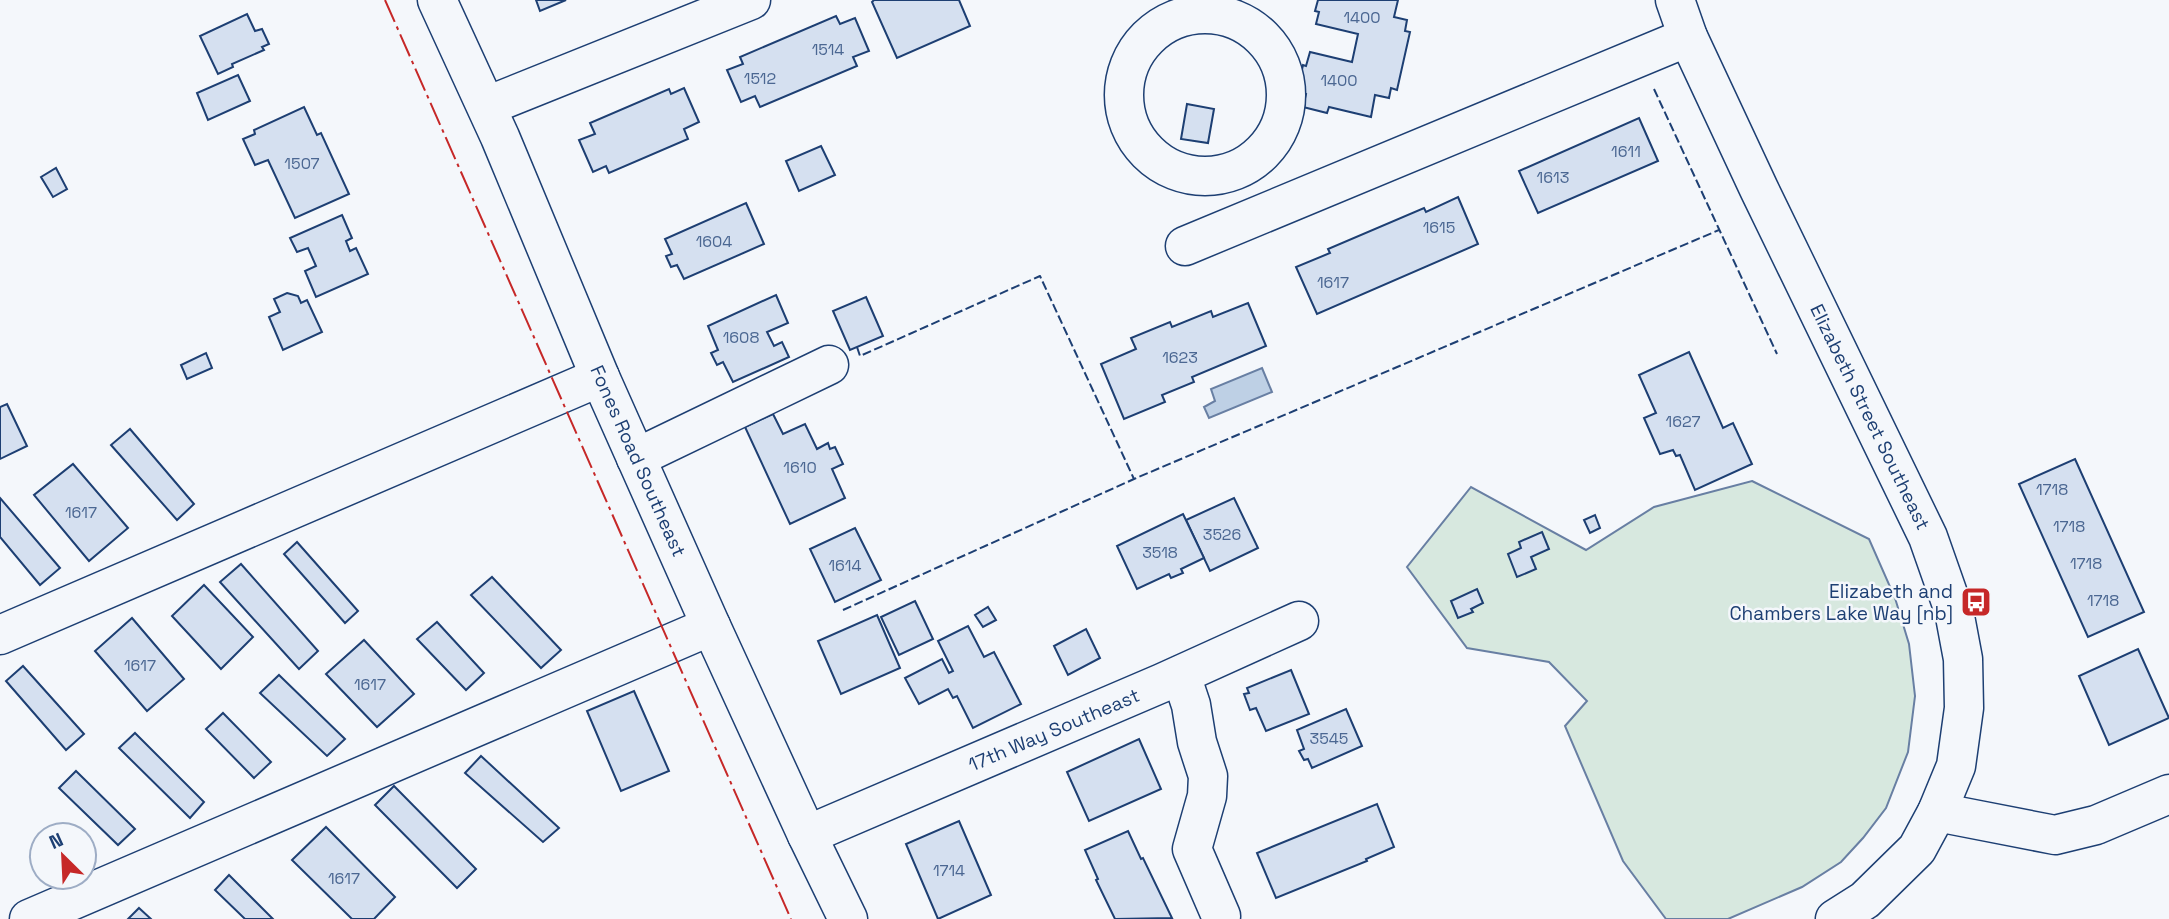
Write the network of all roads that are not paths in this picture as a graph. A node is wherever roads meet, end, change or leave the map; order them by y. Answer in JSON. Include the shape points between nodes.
{"nodes":[{"id":1,"x":437,"y":0,"type":"edge"},
{"id":2,"x":751,"y":0,"type":"edge"},
{"id":3,"x":1675,"y":0,"type":"edge"},
{"id":4,"x":1223,"y":7,"type":"edge"},
{"id":5,"x":1688,"y":37,"type":"junction"},
{"id":6,"x":487,"y":106,"type":"junction"},
{"id":7,"x":1185,"y":246,"type":"dead end"},
{"id":8,"x":829,"y":365,"type":"dead end"},
{"id":9,"x":600,"y":377,"type":"junction"},
{"id":10,"x":636,"y":457,"type":"junction"},
{"id":11,"x":1299,"y":621,"type":"dead end"},
{"id":12,"x":711,"y":626,"type":"junction"},
{"id":13,"x":0,"y":635,"type":"edge"},
{"id":14,"x":1181,"y":675,"type":"junction"},
{"id":15,"x":2169,"y":794,"type":"edge"},
{"id":16,"x":1937,"y":812,"type":"junction"},
{"id":17,"x":807,"y":835,"type":"junction"},
{"id":18,"x":1221,"y":916,"type":"dead end"},
{"id":19,"x":29,"y":919,"type":"edge"},
{"id":20,"x":848,"y":919,"type":"edge"},
{"id":21,"x":1835,"y":919,"type":"edge"}],
"edges":[{"from":1,"to":6,"type":"street","name":"Fones Road Southeast"},
{"from":2,"to":6,"type":"street"},
{"from":3,"to":5,"type":"street","name":"Elizabeth Street Southeast"},
{"from":4,"to":4,"type":"street","via":[[1160,27],[1138,50],[1125,78],[1124,109],[1135,139],[1156,162],[1185,175],[1217,176],[1247,165],[1270,144],[1284,116],[1286,85],[1276,55],[1256,31]]},
{"from":5,"to":7,"type":"street"},
{"from":5,"to":16,"type":"street","name":"Elizabeth Street Southeast","via":[[1928,537],[1954,611],[1963,659],[1964,708],[1956,766]]},
{"from":6,"to":9,"type":"street","name":"Fones Road Southeast"},
{"from":8,"to":10,"type":"street"},
{"from":9,"to":10,"type":"street","name":"Fones Road Southeast"},
{"from":9,"to":13,"type":"street"},
{"from":10,"to":12,"type":"street","name":"Fones Road Southeast"},
{"from":11,"to":14,"type":"street","name":"17th Way Southeast"},
{"from":12,"to":17,"type":"street","name":"Fones Road Southeast"},
{"from":12,"to":19,"type":"street"},
{"from":14,"to":17,"type":"street","name":"17th Way Southeast"},
{"from":14,"to":18,"type":"street","via":[[1208,776],[1208,796],[1192,849]]},
{"from":15,"to":16,"type":"street","via":[[2096,825],[2055,835]]},
{"from":16,"to":21,"type":"street","name":"Elizabeth Street Southeast","via":[[1917,849],[1865,901]]},
{"from":17,"to":20,"type":"street","name":"Fones Road Southeast"}]}
